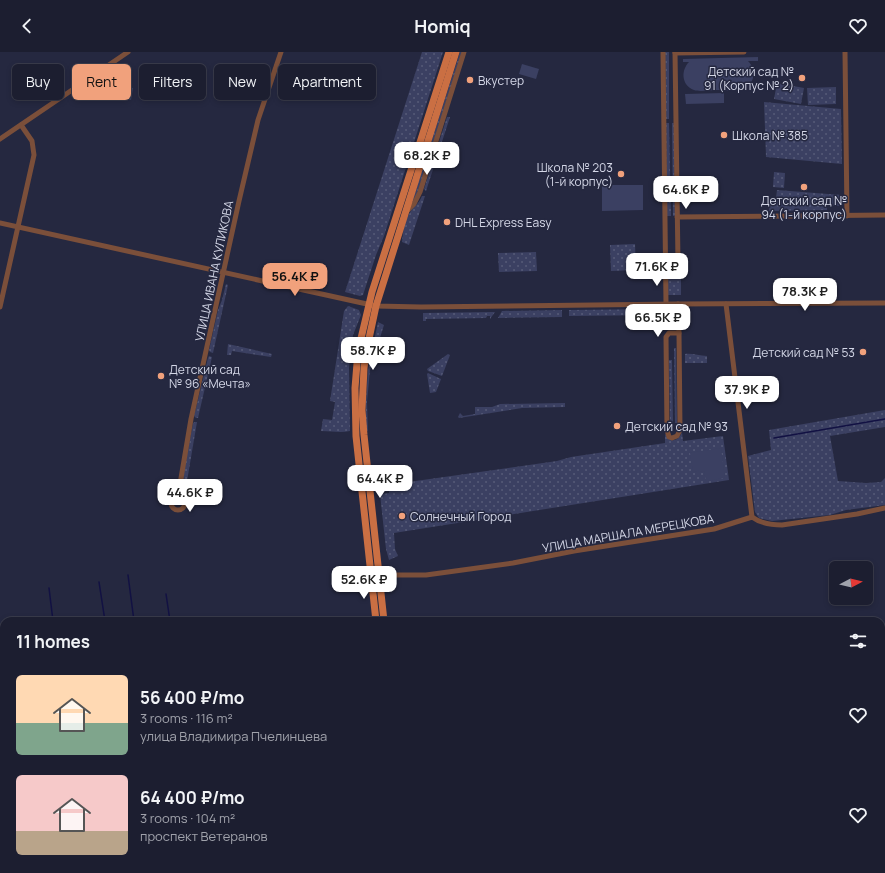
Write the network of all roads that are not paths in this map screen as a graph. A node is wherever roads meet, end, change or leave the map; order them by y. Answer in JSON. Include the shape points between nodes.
{"nodes":[{"id":1,"x":128,"y":52,"type":"edge"},
{"id":2,"x":280,"y":52,"type":"edge"},
{"id":3,"x":449,"y":52,"type":"edge"},
{"id":4,"x":456,"y":52,"type":"edge"},
{"id":5,"x":464,"y":52,"type":"edge"},
{"id":6,"x":663,"y":52,"type":"edge"},
{"id":7,"x":675,"y":52,"type":"edge"},
{"id":8,"x":744,"y":52,"type":"edge"},
{"id":9,"x":845,"y":52,"type":"edge"},
{"id":10,"x":21,"y":125,"type":"junction"},
{"id":11,"x":0,"y":139,"type":"edge"},
{"id":12,"x":405,"y":212,"type":"junction"},
{"id":13,"x":885,"y":215,"type":"edge"},
{"id":14,"x":847,"y":216,"type":"junction"},
{"id":15,"x":677,"y":217,"type":"junction"},
{"id":16,"x":0,"y":223,"type":"edge"},
{"id":17,"x":17,"y":227,"type":"junction"},
{"id":18,"x":665,"y":269,"type":"junction"},
{"id":19,"x":224,"y":273,"type":"junction"},
{"id":20,"x":885,"y":303,"type":"edge"},
{"id":21,"x":666,"y":304,"type":"junction"},
{"id":22,"x":678,"y":304,"type":"junction"},
{"id":23,"x":726,"y":304,"type":"junction"},
{"id":24,"x":372,"y":306,"type":"junction"},
{"id":25,"x":0,"y":308,"type":"edge"},
{"id":26,"x":679,"y":333,"type":"junction"},
{"id":27,"x":178,"y":496,"type":"dead end"},
{"id":28,"x":885,"y":508,"type":"edge"},
{"id":29,"x":752,"y":517,"type":"junction"},
{"id":30,"x":375,"y":577,"type":"junction"},
{"id":31,"x":376,"y":617,"type":"edge"},
{"id":32,"x":383,"y":617,"type":"edge"}],
"edges":[{"from":1,"to":10,"type":"street"},
{"from":2,"to":19,"type":"street","name":"УЛИЦА ИВАНА КУЛИКОВА","via":[[258,120]]},
{"from":3,"to":24,"type":"main road"},
{"from":4,"to":12,"type":"main road"},
{"from":5,"to":12,"type":"street","via":[[420,192],[414,204]]},
{"from":6,"to":18,"type":"street"},
{"from":7,"to":8,"type":"street"},
{"from":7,"to":15,"type":"street"},
{"from":9,"to":14,"type":"street"},
{"from":10,"to":11,"type":"street"},
{"from":10,"to":17,"type":"street","via":[[33,144],[34,155]]},
{"from":12,"to":24,"type":"main road"},
{"from":13,"to":14,"type":"street"},
{"from":14,"to":15,"type":"street"},
{"from":15,"to":18,"type":"street","via":[[678,265],[674,269]]},
{"from":16,"to":17,"type":"street"},
{"from":17,"to":19,"type":"street"},
{"from":17,"to":25,"type":"street"},
{"from":18,"to":21,"type":"street"},
{"from":19,"to":24,"type":"street"},
{"from":19,"to":27,"type":"street","name":"УЛИЦА ИВАНА КУЛИКОВА","via":[[191,419]]},
{"from":20,"to":23,"type":"street"},
{"from":21,"to":22,"type":"street"},
{"from":21,"to":24,"type":"street"},
{"from":22,"to":23,"type":"street"},
{"from":22,"to":26,"type":"street"},
{"from":23,"to":29,"type":"street"},
{"from":24,"to":30,"type":"main road","via":[[358,351],[355,410],[356,436]]},
{"from":26,"to":26,"type":"street","via":[[670,333],[666,337],[667,430],[669,437],[672,438],[677,436],[680,430]]},
{"from":28,"to":29,"type":"street","via":[[782,525],[759,522]]},
{"from":29,"to":30,"type":"street","name":"УЛИЦА МАРШАЛА МЕРЕЦКОВА","via":[[714,529],[513,563],[426,575]]},
{"from":30,"to":31,"type":"main road"},
{"from":30,"to":32,"type":"main road"}]}
